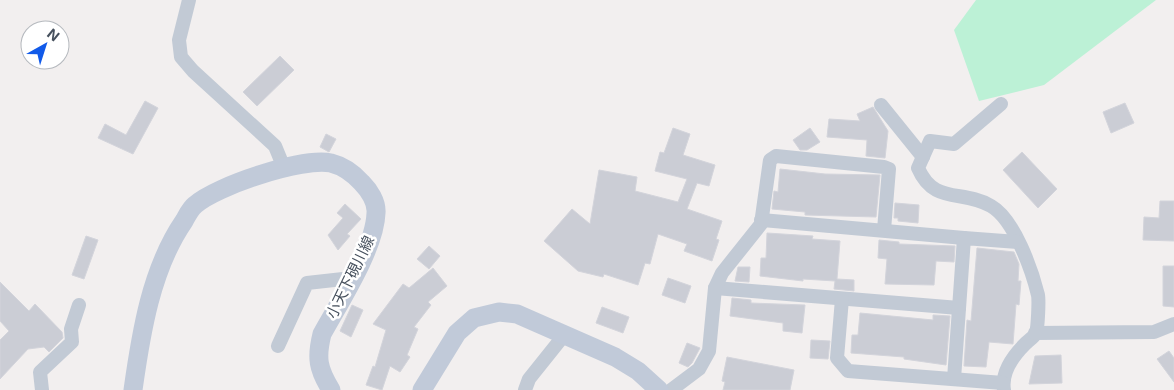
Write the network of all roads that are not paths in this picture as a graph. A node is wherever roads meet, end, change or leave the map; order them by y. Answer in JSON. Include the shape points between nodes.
{"nodes":[{"id":1,"x":189,"y":0,"type":"edge"},
{"id":2,"x":1001,"y":104,"type":"dead end"},
{"id":3,"x":881,"y":105,"type":"dead end"},
{"id":4,"x":923,"y":156,"type":"junction"},
{"id":5,"x":284,"y":168,"type":"junction"},
{"id":6,"x":761,"y":220,"type":"junction"},
{"id":7,"x":884,"y":230,"type":"junction"},
{"id":8,"x":964,"y":238,"type":"junction"},
{"id":9,"x":1018,"y":242,"type":"junction"},
{"id":10,"x":352,"y":278,"type":"junction"},
{"id":11,"x":715,"y":288,"type":"junction"},
{"id":12,"x":842,"y":299,"type":"junction"},
{"id":13,"x":79,"y":305,"type":"dead end"},
{"id":14,"x":959,"y":308,"type":"junction"},
{"id":15,"x":1174,"y":324,"type":"edge"},
{"id":16,"x":1036,"y":333,"type":"junction"},
{"id":17,"x":565,"y":334,"type":"junction"},
{"id":18,"x":278,"y":346,"type":"dead end"},
{"id":19,"x":954,"y":379,"type":"junction"},
{"id":20,"x":1003,"y":386,"type":"edge"},
{"id":21,"x":42,"y":390,"type":"edge"},
{"id":22,"x":133,"y":390,"type":"edge"},
{"id":23,"x":331,"y":390,"type":"edge"},
{"id":24,"x":422,"y":390,"type":"edge"},
{"id":25,"x":525,"y":390,"type":"edge"},
{"id":26,"x":660,"y":390,"type":"edge"},
{"id":27,"x":671,"y":390,"type":"edge"}],
"edges":[{"from":1,"to":5,"type":"street","via":[[179,40],[181,57],[275,146]]},
{"from":2,"to":4,"type":"street","via":[[954,144],[930,142]]},
{"from":3,"to":4,"type":"street"},
{"from":4,"to":9,"type":"street","via":[[918,168],[924,181],[937,192],[974,198],[992,206],[1006,219]]},
{"from":5,"to":10,"type":"main road","name":"小天下硯川線","via":[[330,163],[355,174],[370,191],[376,211],[372,234]]},
{"from":5,"to":22,"type":"main road","name":"小天下硯川線","via":[[218,190],[194,205],[168,245],[139,346]]},
{"from":6,"to":7,"type":"street"},
{"from":6,"to":7,"type":"street","via":[[770,160],[776,156],[889,169]]},
{"from":6,"to":11,"type":"street","via":[[722,273]]},
{"from":7,"to":8,"type":"street"},
{"from":8,"to":9,"type":"street"},
{"from":8,"to":14,"type":"street"},
{"from":9,"to":16,"type":"street","via":[[1039,297]]},
{"from":10,"to":18,"type":"street","via":[[307,283]]},
{"from":10,"to":23,"type":"main road","name":"小天下硯川線","via":[[322,334],[318,350],[320,372]]},
{"from":11,"to":12,"type":"street"},
{"from":11,"to":27,"type":"street","via":[[709,351],[699,369]]},
{"from":12,"to":14,"type":"street"},
{"from":12,"to":19,"type":"street","via":[[837,358],[848,371]]},
{"from":13,"to":21,"type":"street","via":[[71,329],[72,342],[40,372]]},
{"from":14,"to":19,"type":"street"},
{"from":15,"to":16,"type":"street","via":[[1154,332]]},
{"from":16,"to":20,"type":"street","via":[[1007,366]]},
{"from":17,"to":24,"type":"main road","via":[[517,314],[499,312],[474,318],[457,333]]},
{"from":17,"to":25,"type":"street","via":[[529,379]]},
{"from":17,"to":26,"type":"main road","via":[[615,357]]},
{"from":19,"to":20,"type":"street"}]}
